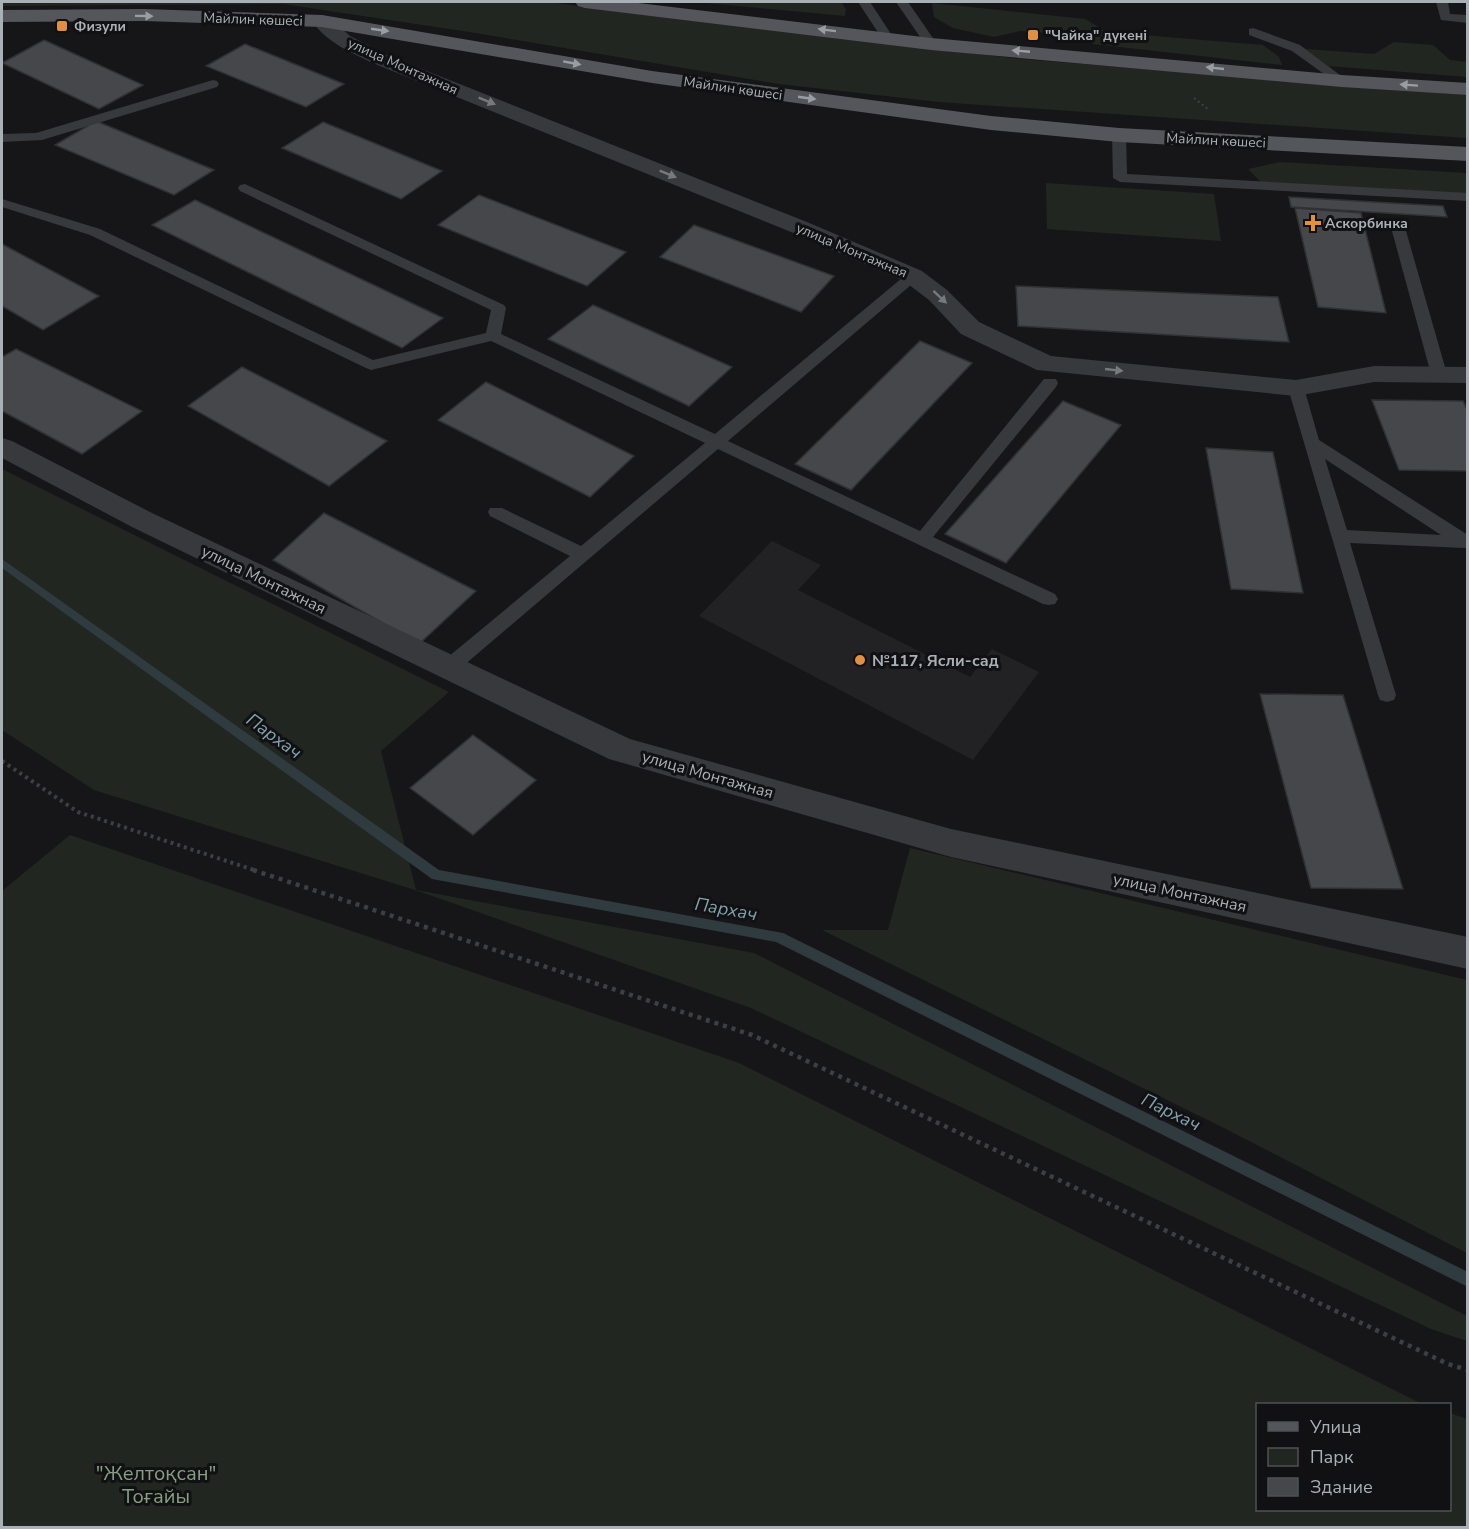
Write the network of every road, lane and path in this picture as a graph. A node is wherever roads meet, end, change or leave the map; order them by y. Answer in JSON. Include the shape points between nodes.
{"nodes":[{"id":1,"x":585,"y":2,"type":"edge"},
{"id":2,"x":864,"y":2,"type":"edge"},
{"id":3,"x":902,"y":2,"type":"edge"},
{"id":4,"x":1442,"y":2,"type":"edge"},
{"id":5,"x":626,"y":4,"type":"edge"},
{"id":6,"x":2,"y":16,"type":"edge"},
{"id":7,"x":1467,"y":19,"type":"edge"},
{"id":8,"x":322,"y":21,"type":"junction"},
{"id":9,"x":1252,"y":32,"type":"dead end"},
{"id":10,"x":887,"y":37,"type":"junction"},
{"id":11,"x":931,"y":44,"type":"junction"},
{"id":12,"x":1342,"y":81,"type":"junction"},
{"id":13,"x":213,"y":84,"type":"dead end"},
{"id":14,"x":1467,"y":90,"type":"edge"},
{"id":15,"x":1119,"y":135,"type":"junction"},
{"id":16,"x":2,"y":138,"type":"edge"},
{"id":17,"x":1467,"y":154,"type":"edge"},
{"id":18,"x":245,"y":189,"type":"dead end"},
{"id":19,"x":1467,"y":197,"type":"edge"},
{"id":20,"x":2,"y":203,"type":"edge"},
{"id":21,"x":1399,"y":231,"type":"dead end"},
{"id":22,"x":913,"y":276,"type":"junction"},
{"id":23,"x":493,"y":336,"type":"junction"},
{"id":24,"x":1439,"y":374,"type":"junction"},
{"id":25,"x":1467,"y":375,"type":"edge"},
{"id":26,"x":1050,"y":383,"type":"dead end"},
{"id":27,"x":1296,"y":388,"type":"junction"},
{"id":28,"x":718,"y":441,"type":"junction"},
{"id":29,"x":1313,"y":443,"type":"junction"},
{"id":30,"x":2,"y":447,"type":"edge"},
{"id":31,"x":496,"y":512,"type":"dead end"},
{"id":32,"x":1340,"y":536,"type":"junction"},
{"id":33,"x":923,"y":538,"type":"junction"},
{"id":34,"x":584,"y":555,"type":"junction"},
{"id":35,"x":1049,"y":599,"type":"dead end"},
{"id":36,"x":449,"y":668,"type":"junction"},
{"id":37,"x":1387,"y":695,"type":"dead end"},
{"id":38,"x":2,"y":761,"type":"edge"},
{"id":39,"x":1467,"y":952,"type":"edge"},
{"id":40,"x":1467,"y":1370,"type":"edge"}],
"edges":[{"from":1,"to":5,"type":"main road"},
{"from":2,"to":10,"type":"lane"},
{"from":3,"to":11,"type":"lane"},
{"from":4,"to":7,"type":"lane","via":[[1445,17]]},
{"from":10,"to":5,"type":"main road","one_way":true},
{"from":6,"to":8,"type":"main road","name":"Майлин көшесі","one_way":true,"via":[[144,15]]},
{"from":8,"to":15,"type":"main road","name":"Майлин көшесі","one_way":true,"via":[[664,79],[991,123]]},
{"from":8,"to":22,"type":"street","name":"улица Монтажная","one_way":true,"via":[[343,40],[382,60]]},
{"from":9,"to":12,"type":"lane","via":[[1296,48]]},
{"from":10,"to":11,"type":"main road"},
{"from":12,"to":11,"type":"main road","one_way":true},
{"from":14,"to":12,"type":"main road","one_way":true},
{"from":13,"to":16,"type":"lane","via":[[38,137]]},
{"from":15,"to":17,"type":"main road","name":"Майлин көшесі"},
{"from":15,"to":19,"type":"lane","via":[[1120,178]]},
{"from":18,"to":23,"type":"lane","via":[[499,308]]},
{"from":20,"to":23,"type":"lane","via":[[95,232],[371,366]]},
{"from":21,"to":24,"type":"lane"},
{"from":22,"to":27,"type":"street","name":"улица Монтажная","one_way":true,"via":[[970,328],[1046,364]]},
{"from":22,"to":28,"type":"lane"},
{"from":23,"to":28,"type":"lane"},
{"from":24,"to":25,"type":"street","name":"улица Монтажная"},
{"from":24,"to":27,"type":"street","name":"улица Монтажная","via":[[1374,374]]},
{"from":26,"to":33,"type":"lane"},
{"from":27,"to":29,"type":"lane"},
{"from":28,"to":33,"type":"lane"},
{"from":28,"to":34,"type":"lane"},
{"from":29,"to":32,"type":"lane"},
{"from":29,"to":32,"type":"lane","via":[[1465,542]]},
{"from":30,"to":36,"type":"street","name":"улица Монтажная","via":[[142,520]]},
{"from":31,"to":34,"type":"lane"},
{"from":32,"to":37,"type":"lane"},
{"from":33,"to":35,"type":"lane"},
{"from":34,"to":36,"type":"lane"},
{"from":36,"to":39,"type":"street","name":"улица Монтажная","via":[[621,750],[951,843]]},
{"from":38,"to":40,"type":"path","via":[[78,812],[752,1035]]}]}
